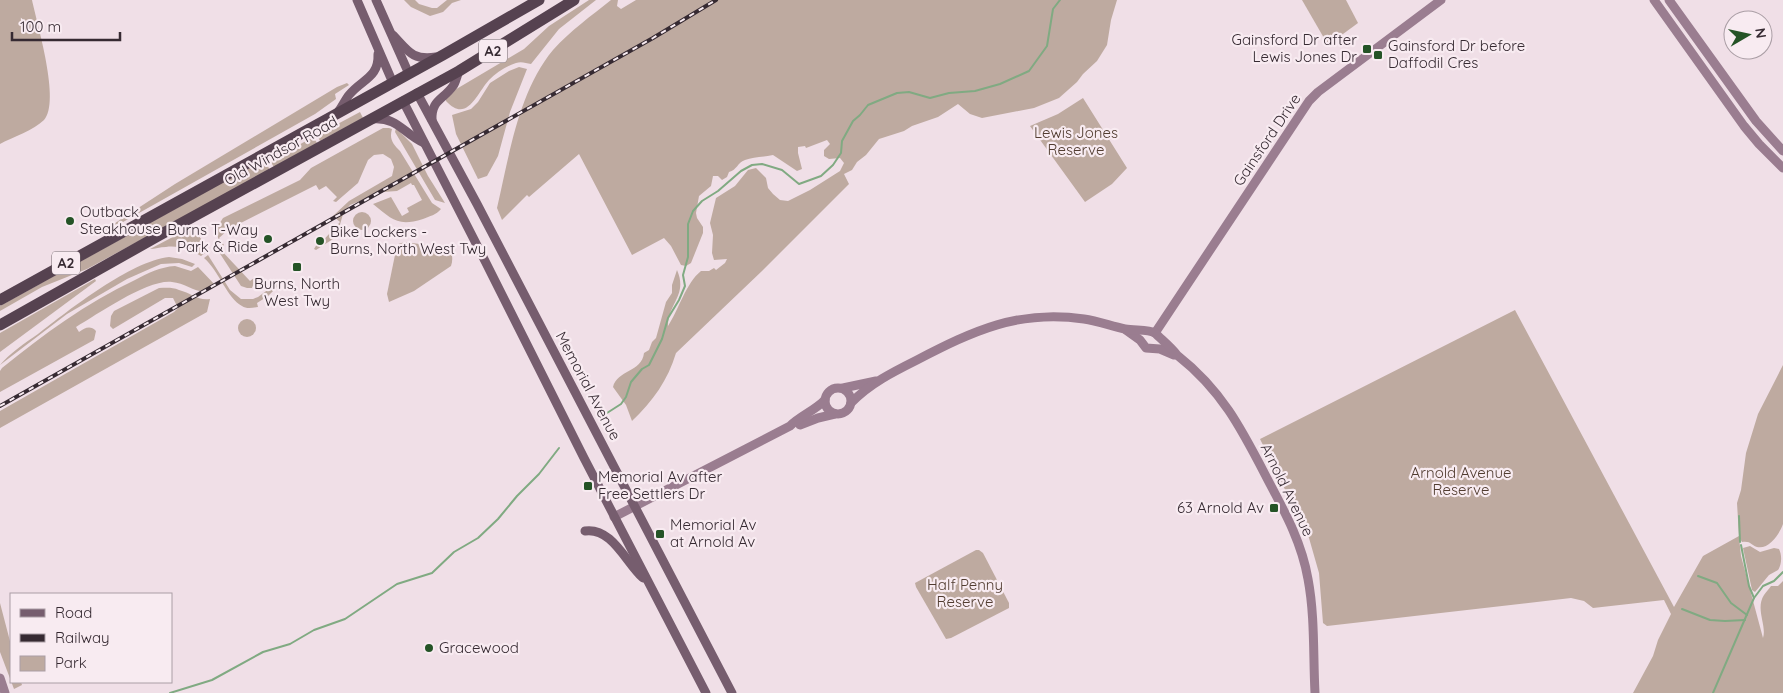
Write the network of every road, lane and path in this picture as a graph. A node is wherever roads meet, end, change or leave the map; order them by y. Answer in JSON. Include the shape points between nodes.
{"nodes":[{"id":1,"x":356,"y":0,"type":"edge"},
{"id":2,"x":376,"y":0,"type":"edge"},
{"id":3,"x":539,"y":0,"type":"edge"},
{"id":4,"x":574,"y":0,"type":"edge"},
{"id":5,"x":1441,"y":0,"type":"edge"},
{"id":6,"x":1654,"y":0,"type":"edge"},
{"id":7,"x":1669,"y":0,"type":"edge"},
{"id":8,"x":388,"y":29,"type":"junction"},
{"id":9,"x":378,"y":51,"type":"junction"},
{"id":10,"x":443,"y":56,"type":"junction"},
{"id":11,"x":459,"y":71,"type":"junction"},
{"id":12,"x":409,"y":74,"type":"junction"},
{"id":13,"x":393,"y":83,"type":"junction"},
{"id":14,"x":417,"y":93,"type":"junction"},
{"id":15,"x":403,"y":101,"type":"junction"},
{"id":16,"x":338,"y":112,"type":"junction"},
{"id":17,"x":371,"y":119,"type":"junction"},
{"id":18,"x":432,"y":120,"type":"junction"},
{"id":19,"x":424,"y":143,"type":"junction"},
{"id":20,"x":1783,"y":152,"type":"edge"},
{"id":21,"x":1783,"y":168,"type":"edge"},
{"id":22,"x":0,"y":300,"type":"edge"},
{"id":23,"x":0,"y":325,"type":"edge"},
{"id":24,"x":1125,"y":329,"type":"junction"},
{"id":25,"x":1154,"y":334,"type":"junction"},
{"id":26,"x":1141,"y":341,"type":"junction"},
{"id":27,"x":1153,"y":348,"type":"junction"},
{"id":28,"x":1177,"y":355,"type":"junction"},
{"id":29,"x":876,"y":381,"type":"junction"},
{"id":30,"x":843,"y":388,"type":"junction"},
{"id":31,"x":825,"y":400,"type":"junction"},
{"id":32,"x":851,"y":403,"type":"junction"},
{"id":33,"x":835,"y":414,"type":"junction"},
{"id":34,"x":790,"y":426,"type":"junction"},
{"id":35,"x":635,"y":507,"type":"junction"},
{"id":36,"x":614,"y":517,"type":"junction"},
{"id":37,"x":585,"y":531,"type":"dead end"},
{"id":38,"x":649,"y":583,"type":"junction"},
{"id":39,"x":0,"y":678,"type":"edge"},
{"id":40,"x":0,"y":686,"type":"edge"},
{"id":41,"x":4,"y":693,"type":"edge"},
{"id":42,"x":706,"y":693,"type":"edge"},
{"id":43,"x":732,"y":693,"type":"edge"},
{"id":44,"x":1315,"y":693,"type":"edge"}],
"edges":[{"from":1,"to":9,"type":"main road"},
{"from":2,"to":8,"type":"main road"},
{"from":3,"to":10,"type":"highway","name":"Old Windsor Road","number":"A2"},
{"from":4,"to":11,"type":"highway","name":"Old Windsor Road","number":"A2"},
{"from":5,"to":25,"type":"street","name":"Gainsford Drive","via":[[1309,101]]},
{"from":6,"to":21,"type":"street","via":[[1744,126]]},
{"from":7,"to":20,"type":"street","via":[[1752,116]]},
{"from":8,"to":10,"type":"main road","via":[[413,55],[426,58]]},
{"from":8,"to":12,"type":"main road"},
{"from":9,"to":13,"type":"main road"},
{"from":9,"to":16,"type":"main road","via":[[374,72],[350,94]]},
{"from":10,"to":12,"type":"highway","name":"Old Windsor Road","number":"A2"},
{"from":11,"to":14,"type":"highway","name":"Old Windsor Road","number":"A2"},
{"from":11,"to":18,"type":"main road","via":[[453,86],[434,106]]},
{"from":12,"to":13,"type":"highway","name":"Old Windsor Road","number":"A2"},
{"from":12,"to":14,"type":"highway"},
{"from":13,"to":15,"type":"highway"},
{"from":13,"to":16,"type":"highway","name":"Old Windsor Road","number":"A2"},
{"from":14,"to":15,"type":"highway","name":"Old Windsor Road","number":"A2"},
{"from":14,"to":18,"type":"main road","name":"Memorial Avenue"},
{"from":15,"to":17,"type":"highway","name":"Old Windsor Road","number":"A2"},
{"from":15,"to":19,"type":"main road"},
{"from":16,"to":22,"type":"highway","name":"Old Windsor Road","number":"A2"},
{"from":17,"to":19,"type":"main road","via":[[390,120]]},
{"from":17,"to":23,"type":"highway","name":"Old Windsor Road","number":"A2"},
{"from":18,"to":35,"type":"main road","name":"Memorial Avenue"},
{"from":19,"to":36,"type":"main road"},
{"from":24,"to":25,"type":"street"},
{"from":24,"to":26,"type":"street"},
{"from":24,"to":29,"type":"street","via":[[1069,317],[1009,321],[965,336]]},
{"from":25,"to":26,"type":"street","via":[[1143,335]]},
{"from":25,"to":27,"type":"street","via":[[1158,344]]},
{"from":25,"to":28,"type":"street","name":"Arnold Avenue"},
{"from":26,"to":27,"type":"street","via":[[1146,348]]},
{"from":27,"to":28,"type":"street","name":"Arnold Avenue"},
{"from":28,"to":44,"type":"street","name":"Arnold Avenue","via":[[1200,374],[1228,407],[1296,537],[1310,592]]},
{"from":29,"to":30,"type":"street"},
{"from":29,"to":32,"type":"street"},
{"from":30,"to":31,"type":"street","via":[[832,389]]},
{"from":30,"to":32,"type":"street","via":[[850,394]]},
{"from":31,"to":33,"type":"street","via":[[828,409]]},
{"from":31,"to":34,"type":"street"},
{"from":32,"to":33,"type":"street","via":[[844,412]]},
{"from":33,"to":34,"type":"street"},
{"from":34,"to":35,"type":"street"},
{"from":35,"to":36,"type":"street"},
{"from":35,"to":43,"type":"main road","name":"Memorial Avenue"},
{"from":36,"to":38,"type":"main road"},
{"from":37,"to":38,"type":"main road","via":[[595,530],[604,535]]},
{"from":38,"to":42,"type":"main road"},
{"from":39,"to":41,"type":"street"},
{"from":40,"to":41,"type":"street"}]}
